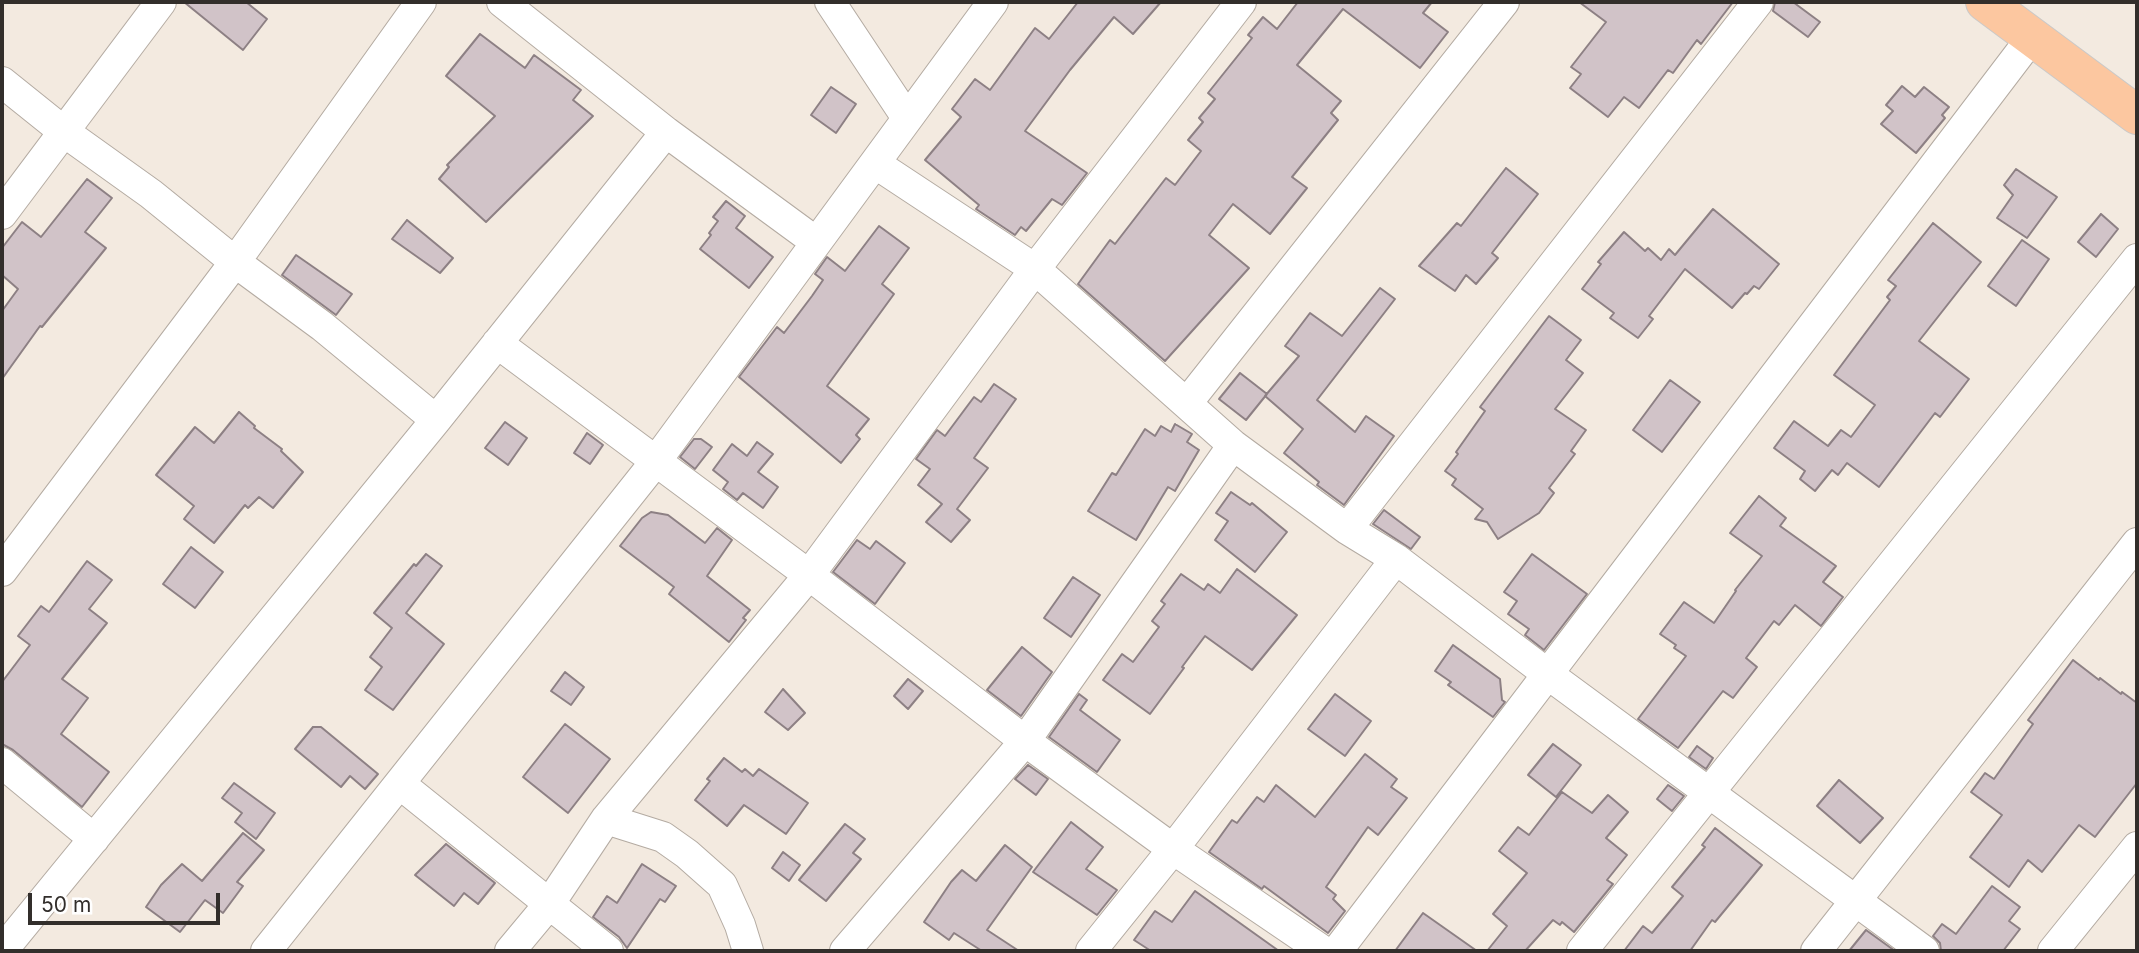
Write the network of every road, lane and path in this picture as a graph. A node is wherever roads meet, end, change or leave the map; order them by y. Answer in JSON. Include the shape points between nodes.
{"nodes":[{"id":1,"x":161,"y":2,"type":"edge"},
{"id":2,"x":421,"y":2,"type":"edge"},
{"id":3,"x":502,"y":2,"type":"edge"},
{"id":4,"x":830,"y":2,"type":"edge"},
{"id":5,"x":993,"y":2,"type":"edge"},
{"id":6,"x":1241,"y":2,"type":"edge"},
{"id":7,"x":1504,"y":2,"type":"edge"},
{"id":8,"x":1758,"y":2,"type":"edge"},
{"id":9,"x":1985,"y":2,"type":"edge"},
{"id":10,"x":2032,"y":36,"type":"junction"},
{"id":11,"x":2,"y":82,"type":"edge"},
{"id":12,"x":2137,"y":116,"type":"edge"},
{"id":13,"x":907,"y":118,"type":"junction"},
{"id":14,"x":64,"y":131,"type":"junction"},
{"id":15,"x":666,"y":132,"type":"junction"},
{"id":16,"x":876,"y":164,"type":"junction"},
{"id":17,"x":2,"y":214,"type":"edge"},
{"id":18,"x":816,"y":242,"type":"junction"},
{"id":19,"x":2137,"y":259,"type":"edge"},
{"id":20,"x":235,"y":262,"type":"junction"},
{"id":21,"x":1035,"y":268,"type":"junction"},
{"id":22,"x":498,"y":343,"type":"junction"},
{"id":23,"x":1187,"y":403,"type":"junction"},
{"id":24,"x":436,"y":420,"type":"junction"},
{"id":25,"x":1233,"y":444,"type":"junction"},
{"id":26,"x":656,"y":461,"type":"junction"},
{"id":27,"x":1347,"y":529,"type":"junction"},
{"id":28,"x":2137,"y":543,"type":"edge"},
{"id":29,"x":1396,"y":559,"type":"junction"},
{"id":30,"x":2,"y":571,"type":"edge"},
{"id":31,"x":809,"y":575,"type":"junction"},
{"id":32,"x":1549,"y":675,"type":"junction"},
{"id":33,"x":1024,"y":741,"type":"junction"},
{"id":34,"x":2,"y":763,"type":"edge"},
{"id":35,"x":400,"y":784,"type":"junction"},
{"id":36,"x":1709,"y":793,"type":"junction"},
{"id":37,"x":606,"y":819,"type":"junction"},
{"id":38,"x":94,"y":839,"type":"junction"},
{"id":39,"x":2137,"y":847,"type":"edge"},
{"id":40,"x":1173,"y":849,"type":"junction"},
{"id":41,"x":1857,"y":900,"type":"junction"},
{"id":42,"x":550,"y":903,"type":"junction"},
{"id":43,"x":2,"y":951,"type":"edge"},
{"id":44,"x":266,"y":951,"type":"edge"},
{"id":45,"x":510,"y":951,"type":"edge"},
{"id":46,"x":608,"y":951,"type":"edge"},
{"id":47,"x":748,"y":951,"type":"edge"},
{"id":48,"x":845,"y":951,"type":"edge"},
{"id":49,"x":1091,"y":951,"type":"edge"},
{"id":50,"x":1323,"y":951,"type":"edge"},
{"id":51,"x":1337,"y":951,"type":"edge"},
{"id":52,"x":1582,"y":951,"type":"edge"},
{"id":53,"x":1816,"y":951,"type":"edge"},
{"id":54,"x":1924,"y":951,"type":"edge"},
{"id":55,"x":2053,"y":951,"type":"edge"}],
"edges":[{"from":1,"to":14,"type":"street"},
{"from":2,"to":20,"type":"street"},
{"from":3,"to":15,"type":"street"},
{"from":4,"to":13,"type":"street"},
{"from":5,"to":13,"type":"street"},
{"from":6,"to":21,"type":"street"},
{"from":7,"to":23,"type":"street"},
{"from":8,"to":27,"type":"street"},
{"from":9,"to":10,"type":"highway"},
{"from":10,"to":12,"type":"highway"},
{"from":10,"to":32,"type":"street"},
{"from":11,"to":14,"type":"street"},
{"from":13,"to":16,"type":"street"},
{"from":14,"to":17,"type":"street"},
{"from":14,"to":20,"type":"street"},
{"from":15,"to":18,"type":"street"},
{"from":15,"to":22,"type":"street"},
{"from":16,"to":18,"type":"street"},
{"from":16,"to":21,"type":"street"},
{"from":18,"to":26,"type":"street"},
{"from":19,"to":36,"type":"street"},
{"from":20,"to":24,"type":"street"},
{"from":20,"to":30,"type":"street"},
{"from":21,"to":23,"type":"street"},
{"from":21,"to":31,"type":"street"},
{"from":22,"to":24,"type":"street"},
{"from":22,"to":26,"type":"street"},
{"from":23,"to":25,"type":"street"},
{"from":24,"to":38,"type":"street"},
{"from":25,"to":27,"type":"street"},
{"from":25,"to":33,"type":"street"},
{"from":26,"to":31,"type":"street"},
{"from":26,"to":35,"type":"street"},
{"from":27,"to":29,"type":"street"},
{"from":28,"to":41,"type":"street"},
{"from":29,"to":32,"type":"street"},
{"from":29,"to":40,"type":"street"},
{"from":31,"to":33,"type":"street"},
{"from":31,"to":37,"type":"street"},
{"from":32,"to":36,"type":"street"},
{"from":32,"to":51,"type":"street"},
{"from":33,"to":40,"type":"street"},
{"from":33,"to":48,"type":"street"},
{"from":34,"to":38,"type":"street"},
{"from":35,"to":42,"type":"street"},
{"from":35,"to":44,"type":"street"},
{"from":36,"to":41,"type":"street"},
{"from":36,"to":52,"type":"street"},
{"from":37,"to":42,"type":"street"},
{"from":37,"to":47,"type":"street","via":[[663,837],[722,886]]},
{"from":38,"to":43,"type":"street"},
{"from":39,"to":55,"type":"street"},
{"from":40,"to":49,"type":"street"},
{"from":40,"to":50,"type":"street"},
{"from":41,"to":53,"type":"street"},
{"from":41,"to":54,"type":"street"},
{"from":42,"to":45,"type":"street"},
{"from":42,"to":46,"type":"street"}]}
